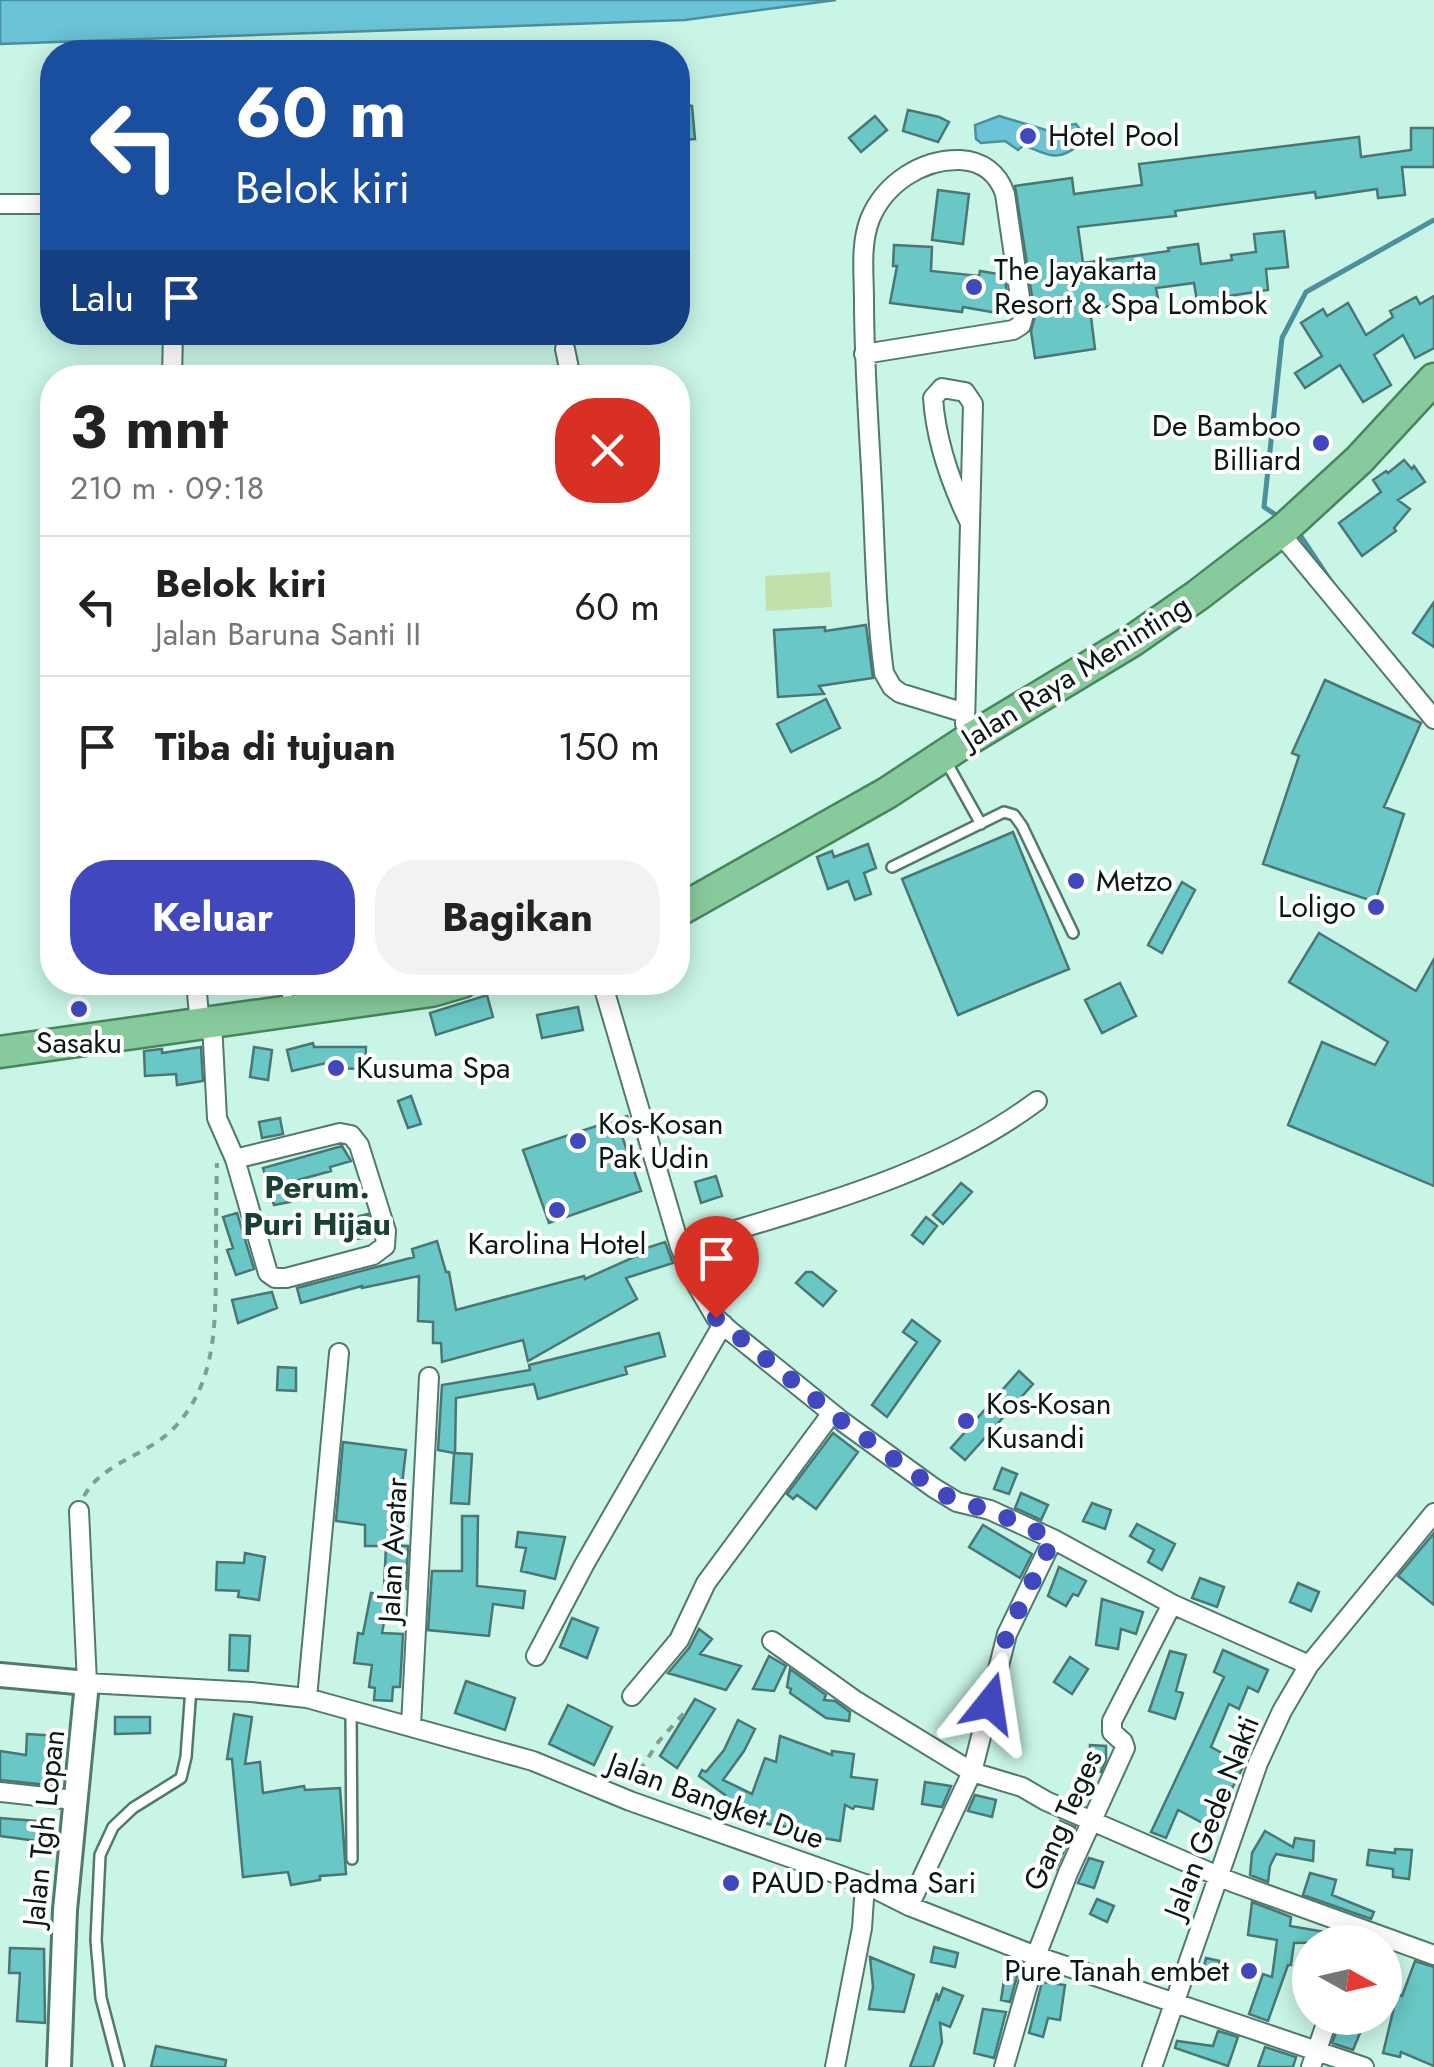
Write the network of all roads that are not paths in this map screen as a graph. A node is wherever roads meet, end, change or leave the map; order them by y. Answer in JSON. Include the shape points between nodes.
{"nodes":[{"id":1,"x":0,"y":204,"type":"edge"},
{"id":2,"x":40,"y":204,"type":"edge"},
{"id":3,"x":565,"y":349,"type":"dead end"},
{"id":4,"x":864,"y":354,"type":"junction"},
{"id":5,"x":568,"y":365,"type":"edge"},
{"id":6,"x":1434,"y":379,"type":"edge"},
{"id":7,"x":970,"y":523,"type":"junction"},
{"id":8,"x":1290,"y":524,"type":"junction"},
{"id":9,"x":1434,"y":719,"type":"edge"},
{"id":10,"x":958,"y":737,"type":"junction"},
{"id":11,"x":981,"y":824,"type":"junction"},
{"id":12,"x":892,"y":868,"type":"dead end"},
{"id":13,"x":690,"y":899,"type":"edge"},
{"id":14,"x":1073,"y":933,"type":"dead end"},
{"id":15,"x":199,"y":995,"type":"edge"},
{"id":16,"x":335,"y":995,"type":"edge"},
{"id":17,"x":606,"y":995,"type":"edge"},
{"id":18,"x":288,"y":997,"type":"edge"},
{"id":19,"x":206,"y":1024,"type":"junction"},
{"id":20,"x":0,"y":1052,"type":"edge"},
{"id":21,"x":1037,"y":1101,"type":"dead end"},
{"id":22,"x":226,"y":1158,"type":"junction"},
{"id":23,"x":680,"y":1247,"type":"junction"},
{"id":24,"x":723,"y":1324,"type":"junction"},
{"id":25,"x":339,"y":1353,"type":"dead end"},
{"id":26,"x":429,"y":1377,"type":"dead end"},
{"id":27,"x":832,"y":1412,"type":"junction"},
{"id":28,"x":79,"y":1511,"type":"road end"},
{"id":29,"x":1434,"y":1512,"type":"edge"},
{"id":30,"x":1053,"y":1539,"type":"junction"},
{"id":31,"x":1172,"y":1604,"type":"junction"},
{"id":32,"x":772,"y":1641,"type":"dead end"},
{"id":33,"x":536,"y":1656,"type":"dead end"},
{"id":34,"x":1310,"y":1665,"type":"junction"},
{"id":35,"x":0,"y":1675,"type":"edge"},
{"id":36,"x":87,"y":1683,"type":"junction"},
{"id":37,"x":191,"y":1688,"type":"junction"},
{"id":38,"x":632,"y":1696,"type":"dead end"},
{"id":39,"x":306,"y":1698,"type":"junction"},
{"id":40,"x":351,"y":1708,"type":"junction"},
{"id":41,"x":411,"y":1726,"type":"junction"},
{"id":42,"x":972,"y":1772,"type":"junction"},
{"id":43,"x":0,"y":1792,"type":"edge"},
{"id":44,"x":74,"y":1800,"type":"junction"},
{"id":45,"x":1093,"y":1820,"type":"junction"},
{"id":46,"x":352,"y":1859,"type":"dead end"},
{"id":47,"x":1217,"y":1876,"type":"junction"},
{"id":48,"x":866,"y":1884,"type":"junction"},
{"id":49,"x":909,"y":1906,"type":"junction"},
{"id":50,"x":1331,"y":1925,"type":"edge"},
{"id":51,"x":1402,"y":1947,"type":"edge"},
{"id":52,"x":1434,"y":1954,"type":"edge"},
{"id":53,"x":1036,"y":1956,"type":"junction"},
{"id":54,"x":1174,"y":2002,"type":"junction"},
{"id":55,"x":1322,"y":2035,"type":"edge"},
{"id":56,"x":1314,"y":2060,"type":"edge"},
{"id":57,"x":59,"y":2067,"type":"edge"},
{"id":58,"x":119,"y":2067,"type":"edge"},
{"id":59,"x":835,"y":2067,"type":"edge"},
{"id":60,"x":1004,"y":2067,"type":"edge"},
{"id":61,"x":1152,"y":2067,"type":"edge"},
{"id":62,"x":1364,"y":2067,"type":"edge"}],
"edges":[{"from":1,"to":2,"type":"street"},
{"from":3,"to":5,"type":"street"},
{"from":4,"to":4,"type":"street","via":[[864,242],[878,204],[894,184],[928,164],[968,160],[986,167],[1005,194],[1021,325]]},
{"from":4,"to":10,"type":"street","via":[[884,673],[892,687]]},
{"from":6,"to":8,"type":"highway","name":"Jalan Raya Meninting"},
{"from":7,"to":7,"type":"street","via":[[973,404],[965,392],[942,388],[933,398],[934,416],[950,482]]},
{"from":7,"to":10,"type":"street"},
{"from":8,"to":9,"type":"street"},
{"from":8,"to":10,"type":"highway","name":"Jalan Raya Meninting","via":[[1132,641]]},
{"from":10,"to":11,"type":"lane"},
{"from":10,"to":13,"type":"highway","name":"Jalan Raya Meninting","via":[[887,793]]},
{"from":11,"to":12,"type":"lane"},
{"from":11,"to":14,"type":"lane","via":[[1004,812],[1016,818]]},
{"from":15,"to":19,"type":"street"},
{"from":16,"to":18,"type":"highway"},
{"from":17,"to":23,"type":"street"},
{"from":18,"to":19,"type":"highway"},
{"from":19,"to":20,"type":"highway"},
{"from":19,"to":22,"type":"street"},
{"from":21,"to":23,"type":"street","via":[[920,1170]]},
{"from":22,"to":22,"type":"street","via":[[265,1268],[275,1278],[373,1255],[385,1246],[386,1231],[351,1135]]},
{"from":23,"to":24,"type":"street"},
{"from":24,"to":27,"type":"street"},
{"from":24,"to":33,"type":"street"},
{"from":25,"to":39,"type":"street"},
{"from":26,"to":41,"type":"street","name":"Jalan Avatar"},
{"from":27,"to":30,"type":"street","via":[[957,1502]]},
{"from":27,"to":38,"type":"street","via":[[706,1583],[679,1640]]},
{"from":28,"to":36,"type":"street"},
{"from":29,"to":34,"type":"street","name":"Jalan Gede Nakti"},
{"from":30,"to":31,"type":"street"},
{"from":30,"to":42,"type":"street","via":[[1007,1634]]},
{"from":31,"to":34,"type":"street"},
{"from":31,"to":45,"type":"street","name":"Gang Teges","via":[[1112,1722],[1125,1748]]},
{"from":32,"to":42,"type":"street"},
{"from":34,"to":47,"type":"street","name":"Jalan Gede Nakti","via":[[1269,1737]]},
{"from":35,"to":36,"type":"street"},
{"from":36,"to":37,"type":"street","name":"Jalan Bangket Due"},
{"from":36,"to":44,"type":"street","name":"Jalan Tgh Lopan"},
{"from":37,"to":39,"type":"street","name":"Jalan Bangket Due"},
{"from":37,"to":58,"type":"lane","via":[[184,1774],[113,1827],[100,1855],[101,1998]]},
{"from":39,"to":40,"type":"street","name":"Jalan Bangket Due"},
{"from":40,"to":41,"type":"street","name":"Jalan Bangket Due"},
{"from":40,"to":46,"type":"lane"},
{"from":41,"to":48,"type":"street","name":"Jalan Bangket Due","via":[[533,1760]]},
{"from":42,"to":45,"type":"street"},
{"from":42,"to":49,"type":"street"},
{"from":43,"to":44,"type":"street"},
{"from":44,"to":57,"type":"street","name":"Jalan Tgh Lopan"},
{"from":45,"to":47,"type":"street"},
{"from":45,"to":53,"type":"street","name":"Gang Teges"},
{"from":47,"to":50,"type":"street"},
{"from":47,"to":54,"type":"street","name":"Jalan Gede Nakti"},
{"from":48,"to":49,"type":"street","name":"Jalan Bangket Due"},
{"from":48,"to":59,"type":"street"},
{"from":49,"to":53,"type":"street","name":"Jalan Bangket Due"},
{"from":51,"to":52,"type":"street"},
{"from":53,"to":54,"type":"street","name":"Jalan Bangket Due"},
{"from":53,"to":60,"type":"street","name":"Gang Teges"},
{"from":54,"to":56,"type":"street","name":"Jalan Bangket Due"},
{"from":54,"to":61,"type":"street","name":"Jalan Gede Nakti"},
{"from":55,"to":56,"type":"street"},
{"from":56,"to":62,"type":"street","name":"Jalan Bangket Due"}]}
